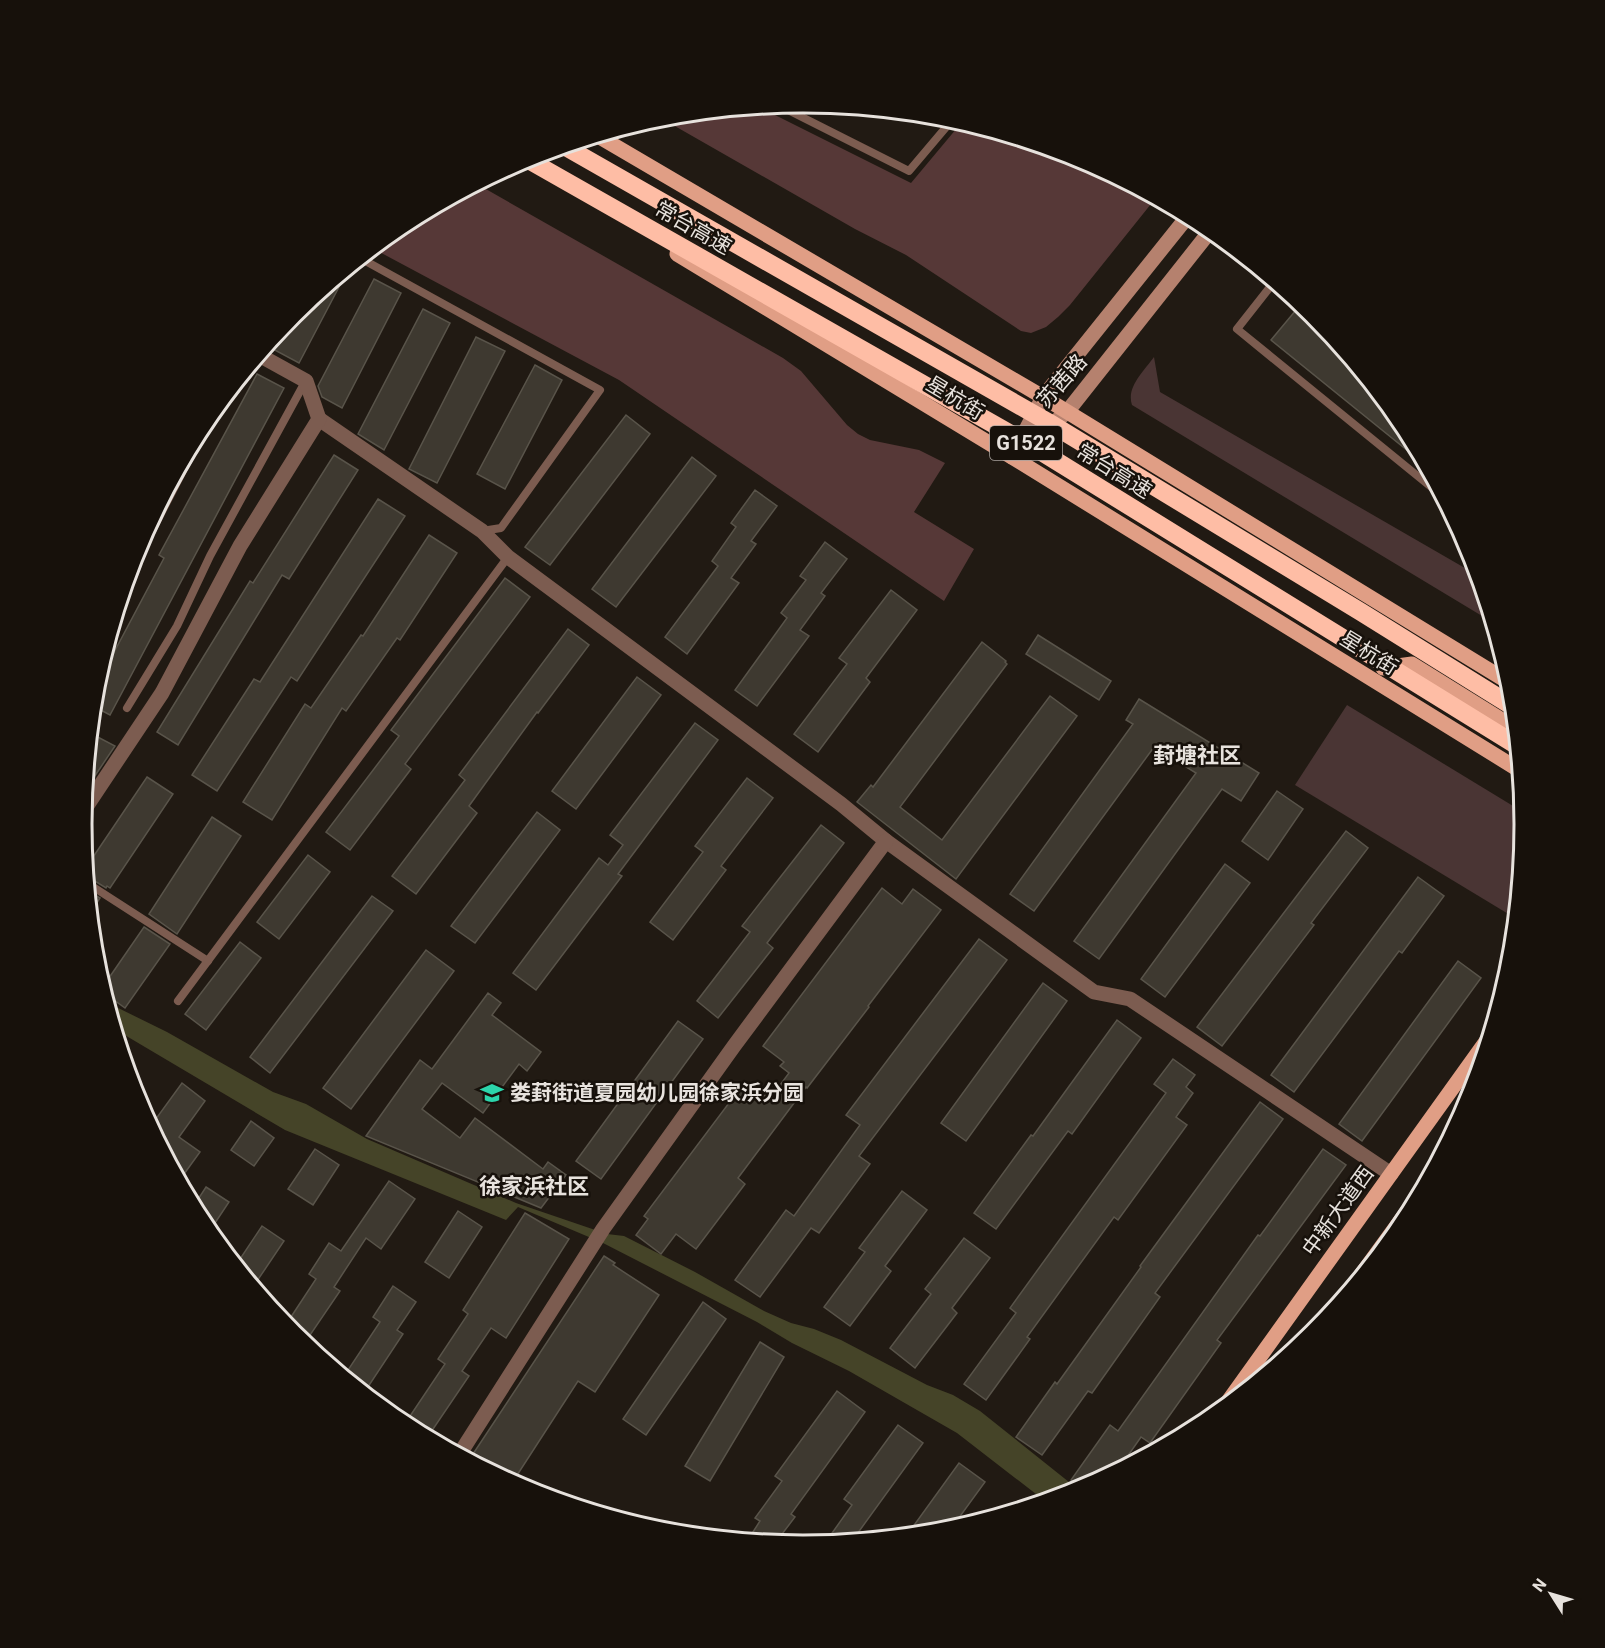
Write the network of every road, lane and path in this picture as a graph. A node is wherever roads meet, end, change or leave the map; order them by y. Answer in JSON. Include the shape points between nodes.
{"nodes":[{"id":1,"x":795,"y":113,"type":"edge"},
{"id":2,"x":945,"y":128,"type":"edge"},
{"id":3,"x":606,"y":141,"type":"edge"},
{"id":4,"x":573,"y":151,"type":"edge"},
{"id":5,"x":537,"y":165,"type":"edge"},
{"id":6,"x":530,"y":167,"type":"edge"},
{"id":7,"x":1182,"y":223,"type":"edge"},
{"id":8,"x":1205,"y":238,"type":"edge"},
{"id":9,"x":367,"y":262,"type":"edge"},
{"id":10,"x":1269,"y":288,"type":"edge"},
{"id":11,"x":265,"y":358,"type":"edge"},
{"id":12,"x":306,"y":381,"type":"junction"},
{"id":13,"x":1043,"y":397,"type":"junction"},
{"id":14,"x":1067,"y":412,"type":"junction"},
{"id":15,"x":319,"y":419,"type":"junction"},
{"id":16,"x":1012,"y":458,"type":"junction"},
{"id":17,"x":1425,"y":482,"type":"edge"},
{"id":18,"x":482,"y":531,"type":"junction"},
{"id":19,"x":508,"y":557,"type":"junction"},
{"id":20,"x":1360,"y":673,"type":"junction"},
{"id":21,"x":1498,"y":675,"type":"edge"},
{"id":22,"x":1502,"y":700,"type":"edge"},
{"id":23,"x":127,"y":708,"type":"dead end"},
{"id":24,"x":1506,"y":722,"type":"edge"},
{"id":25,"x":1508,"y":740,"type":"edge"},
{"id":26,"x":1511,"y":765,"type":"edge"},
{"id":27,"x":93,"y":797,"type":"edge"},
{"id":28,"x":886,"y":841,"type":"junction"},
{"id":29,"x":95,"y":888,"type":"edge"},
{"id":30,"x":208,"y":961,"type":"junction"},
{"id":31,"x":178,"y":1002,"type":"dead end"},
{"id":32,"x":1474,"y":1058,"type":"edge"},
{"id":33,"x":1390,"y":1174,"type":"junction"},
{"id":34,"x":1241,"y":1383,"type":"edge"},
{"id":35,"x":463,"y":1449,"type":"edge"}],
"edges":[{"from":1,"to":2,"type":"lane","via":[[909,171]]},
{"from":3,"to":13,"type":"main road"},
{"from":4,"to":22,"type":"highway","name":"常台高速","number":"G1522","bridge":true,"via":[[1059,428]]},
{"from":5,"to":25,"type":"highway","name":"常台高速","number":"G1522","bridge":true,"via":[[1032,446]]},
{"from":6,"to":16,"type":"main road","name":"星杭街"},
{"from":7,"to":13,"type":"main road","name":"苏茜路"},
{"from":8,"to":14,"type":"main road","name":"苏茜路"},
{"from":9,"to":18,"type":"lane","via":[[600,390],[501,528]]},
{"from":10,"to":17,"type":"lane","via":[[1237,329]]},
{"from":11,"to":12,"type":"street"},
{"from":12,"to":15,"type":"street"},
{"from":12,"to":23,"type":"lane","via":[[210,556],[177,626]]},
{"from":13,"to":14,"type":"main road"},
{"from":13,"to":16,"type":"main road","name":"苏茜路"},
{"from":14,"to":16,"type":"main road","name":"苏茜路"},
{"from":14,"to":21,"type":"main road"},
{"from":15,"to":18,"type":"street"},
{"from":15,"to":27,"type":"street","via":[[240,546],[162,693]]},
{"from":16,"to":20,"type":"main road","name":"星杭街"},
{"from":18,"to":19,"type":"street"},
{"from":19,"to":28,"type":"street"},
{"from":19,"to":30,"type":"lane"},
{"from":20,"to":24,"type":"main road","via":[[1412,664]]},
{"from":20,"to":26,"type":"main road","name":"星杭街"},
{"from":28,"to":33,"type":"street","via":[[1094,992],[1130,999]]},
{"from":28,"to":35,"type":"street","via":[[603,1229]]},
{"from":29,"to":30,"type":"lane"},
{"from":30,"to":31,"type":"lane"},
{"from":32,"to":33,"type":"main road","name":"中新大道西"},
{"from":33,"to":34,"type":"main road","name":"中新大道西"}]}
